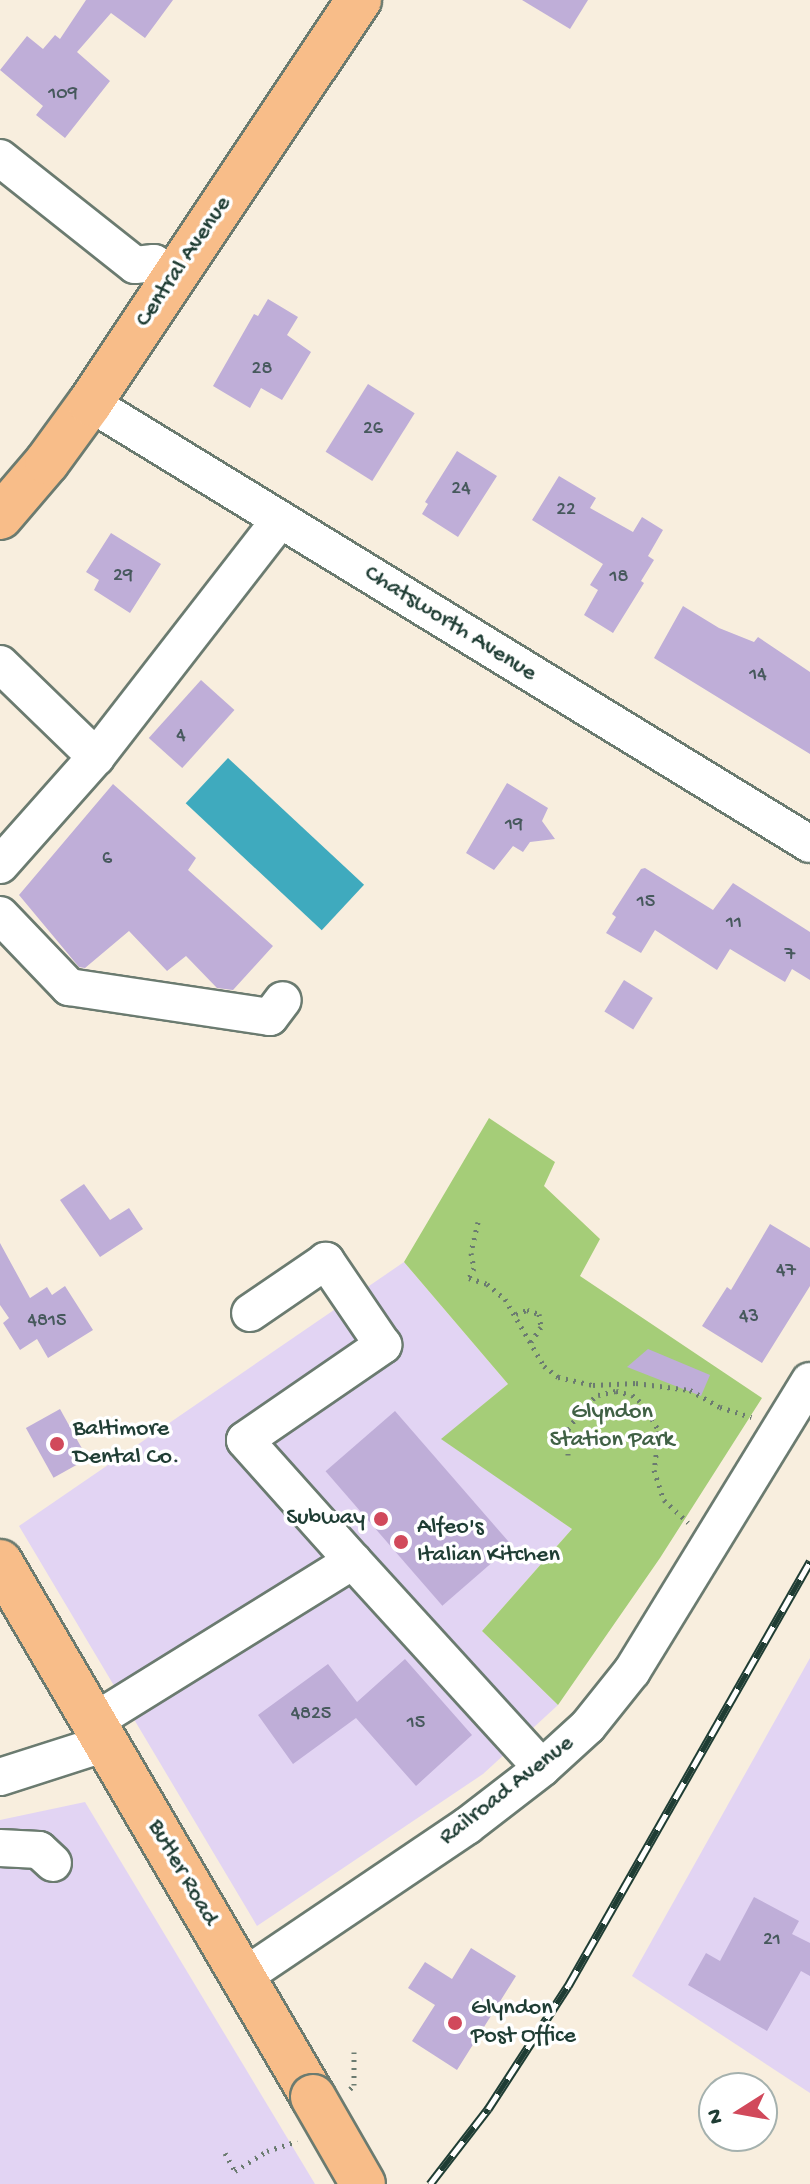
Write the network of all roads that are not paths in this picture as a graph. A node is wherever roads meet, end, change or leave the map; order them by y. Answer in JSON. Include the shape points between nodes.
{"nodes":[{"id":1,"x":359,"y":0,"type":"edge"},
{"id":2,"x":0,"y":158,"type":"edge"},
{"id":3,"x":174,"y":277,"type":"junction"},
{"id":4,"x":90,"y":403,"type":"junction"},
{"id":5,"x":0,"y":517,"type":"edge"},
{"id":6,"x":280,"y":520,"type":"junction"},
{"id":7,"x":0,"y":664,"type":"edge"},
{"id":8,"x":96,"y":757,"type":"junction"},
{"id":9,"x":810,"y":844,"type":"edge"},
{"id":10,"x":0,"y":865,"type":"edge"},
{"id":11,"x":0,"y":915,"type":"edge"},
{"id":12,"x":283,"y":1000,"type":"dead end"},
{"id":13,"x":250,"y":1313,"type":"dead end"},
{"id":14,"x":810,"y":1381,"type":"edge"},
{"id":15,"x":353,"y":1561,"type":"junction"},
{"id":16,"x":0,"y":1562,"type":"edge"},
{"id":17,"x":100,"y":1732,"type":"junction"},
{"id":18,"x":542,"y":1768,"type":"junction"},
{"id":19,"x":0,"y":1777,"type":"edge"},
{"id":20,"x":0,"y":1848,"type":"edge"},
{"id":21,"x":53,"y":1863,"type":"dead end"},
{"id":22,"x":243,"y":1977,"type":"junction"},
{"id":23,"x":363,"y":2184,"type":"edge"}],
"edges":[{"from":1,"to":3,"type":"main road","name":"Central Avenue"},
{"from":2,"to":3,"type":"street","via":[[135,265],[154,263]]},
{"from":3,"to":4,"type":"main road","name":"Central Avenue"},
{"from":4,"to":5,"type":"main road","name":"Central Avenue"},
{"from":4,"to":6,"type":"street","name":"Chatsworth Avenue"},
{"from":6,"to":8,"type":"street"},
{"from":6,"to":9,"type":"street","name":"Chatsworth Avenue"},
{"from":7,"to":8,"type":"street"},
{"from":8,"to":10,"type":"street"},
{"from":11,"to":12,"type":"street","via":[[69,987],[270,1017]]},
{"from":13,"to":15,"type":"street","via":[[326,1261],[383,1345],[245,1440]]},
{"from":14,"to":18,"type":"street","name":"Railroad Avenue","via":[[632,1671],[588,1726]]},
{"from":15,"to":17,"type":"street"},
{"from":15,"to":18,"type":"street"},
{"from":16,"to":17,"type":"main road","name":"Butler Road"},
{"from":17,"to":19,"type":"street"},
{"from":17,"to":22,"type":"main road","name":"Butler Road"},
{"from":18,"to":22,"type":"street","name":"Railroad Avenue","via":[[467,1826]]},
{"from":20,"to":21,"type":"street","via":[[39,1850]]},
{"from":22,"to":23,"type":"main road","name":"Butler Road","bridge":true}]}
